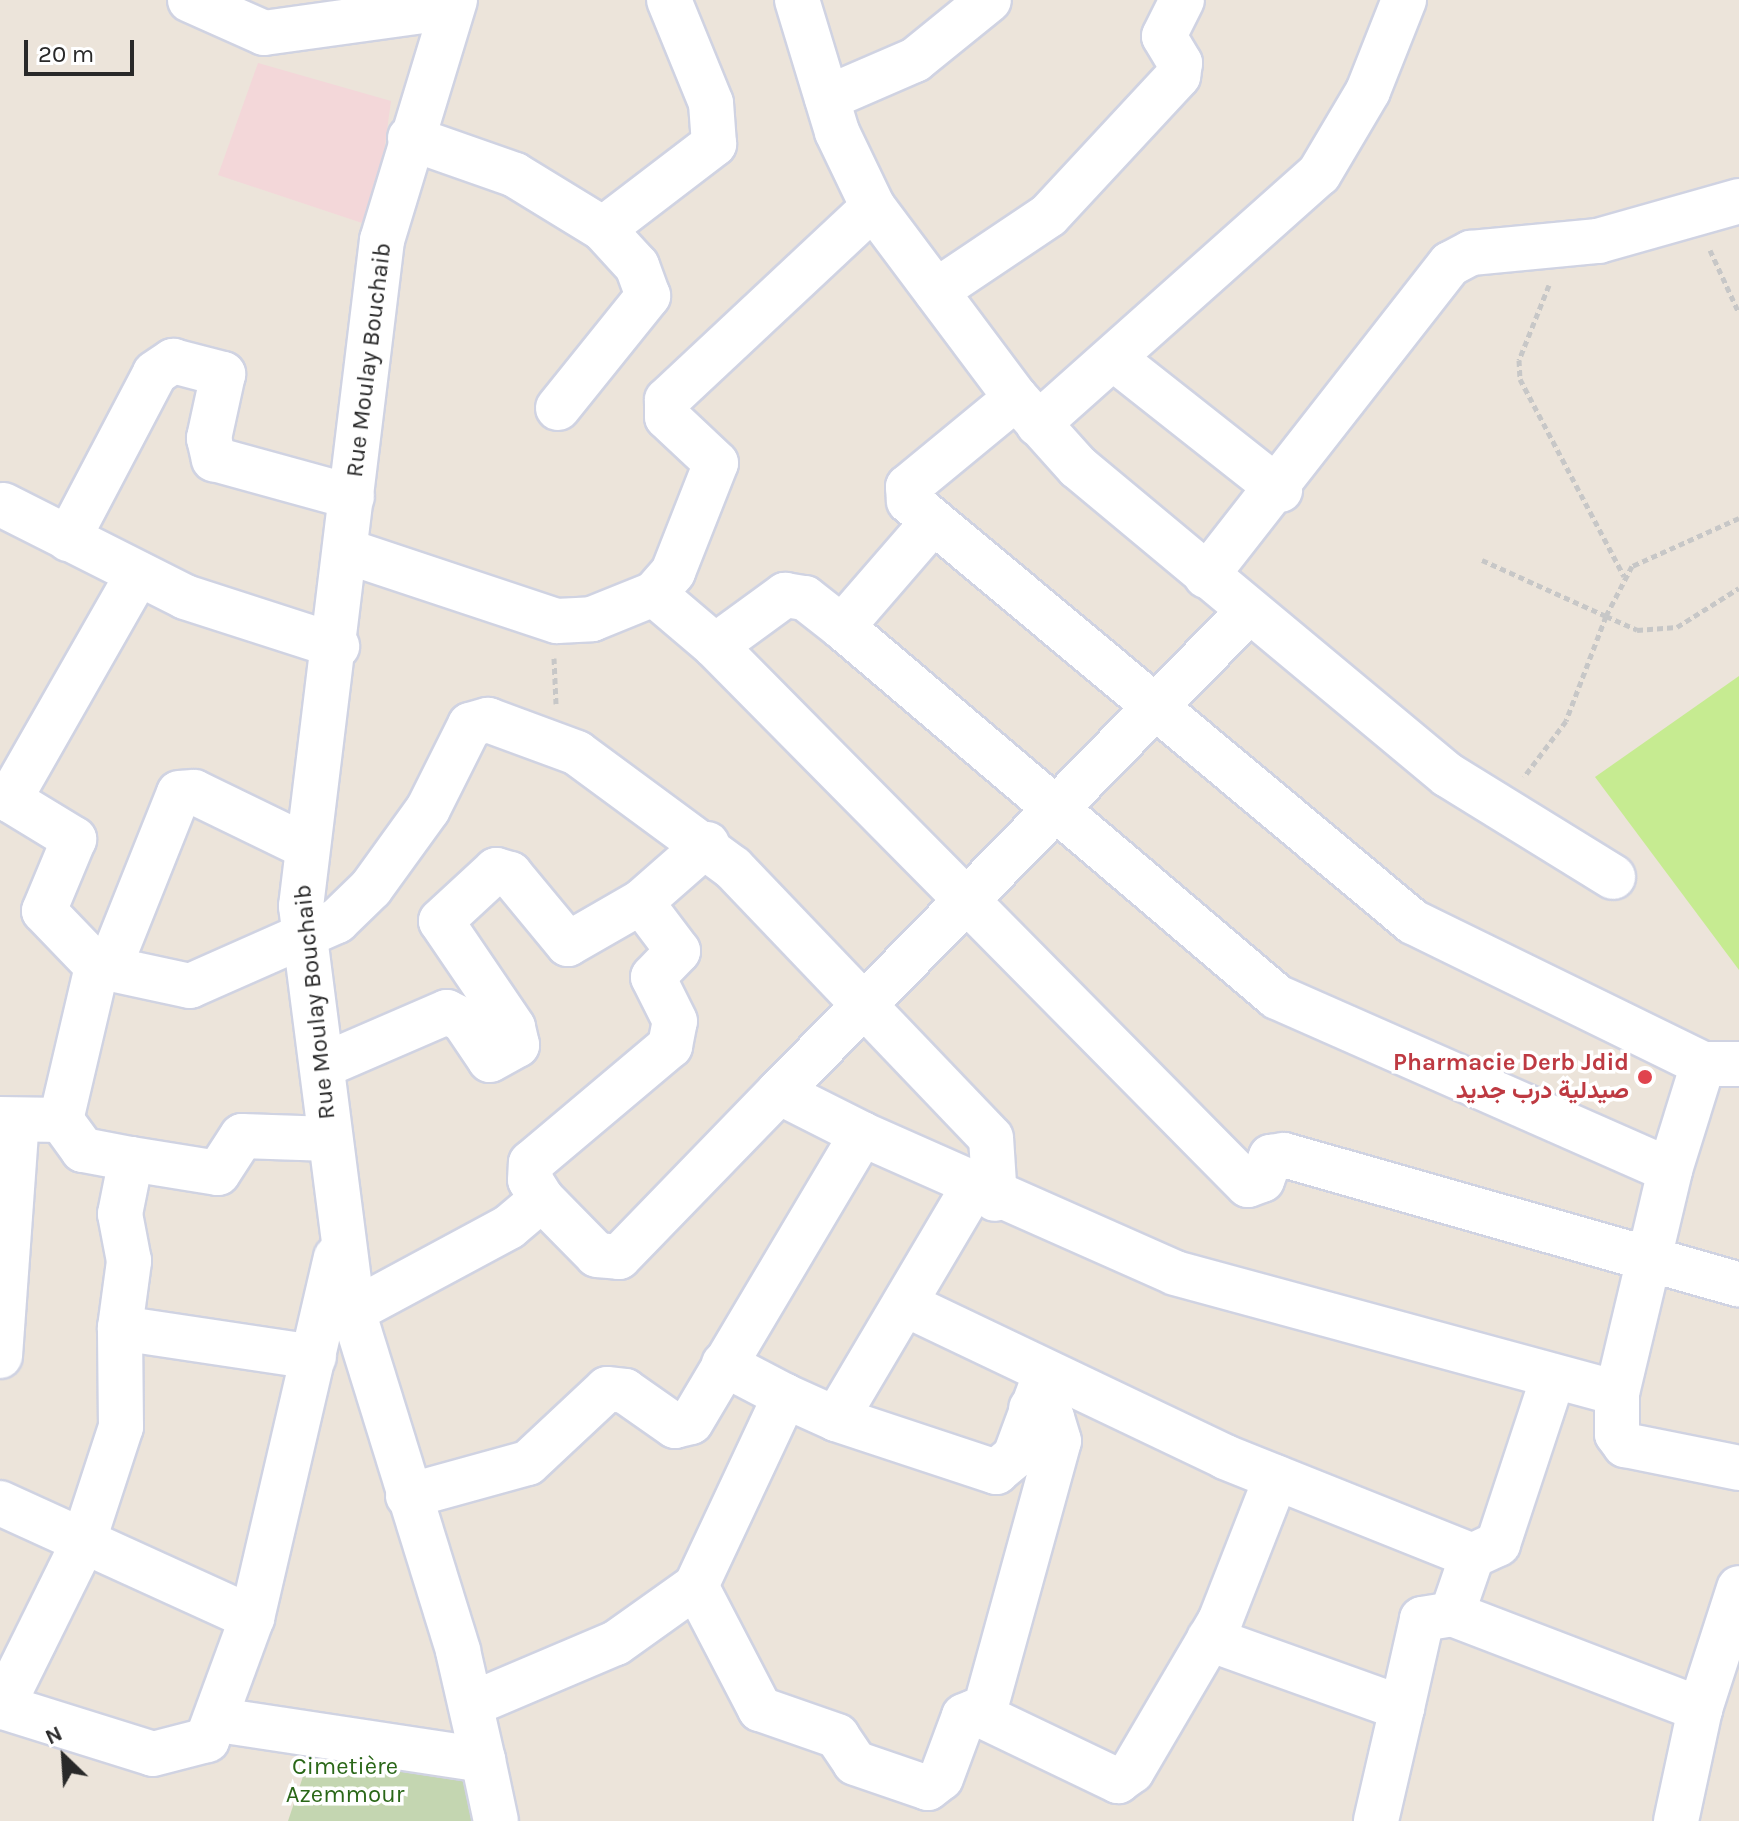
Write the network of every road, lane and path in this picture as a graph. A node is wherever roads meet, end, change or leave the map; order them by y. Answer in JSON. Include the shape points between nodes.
{"nodes":[{"id":1,"x":190,"y":0,"type":"edge"},
{"id":2,"x":669,"y":0,"type":"edge"},
{"id":3,"x":989,"y":0,"type":"edge"},
{"id":4,"x":1182,"y":0,"type":"edge"},
{"id":5,"x":1404,"y":0,"type":"edge"},
{"id":6,"x":453,"y":4,"type":"edge"},
{"id":7,"x":809,"y":4,"type":"edge"},
{"id":8,"x":827,"y":98,"type":"junction"},
{"id":9,"x":410,"y":138,"type":"junction"},
{"id":10,"x":1739,"y":201,"type":"edge"},
{"id":11,"x":873,"y":207,"type":"junction"},
{"id":12,"x":1694,"y":217,"type":"junction"},
{"id":13,"x":603,"y":229,"type":"junction"},
{"id":14,"x":1564,"y":247,"type":"junction"},
{"id":15,"x":936,"y":291,"type":"junction"},
{"id":16,"x":1739,"y":313,"type":"edge"},
{"id":17,"x":1113,"y":358,"type":"junction"},
{"id":18,"x":558,"y":408,"type":"dead end"},
{"id":19,"x":1027,"y":411,"type":"junction"},
{"id":20,"x":1280,"y":490,"type":"junction"},
{"id":21,"x":352,"y":497,"type":"junction"},
{"id":22,"x":3,"y":505,"type":"dead end"},
{"id":23,"x":1739,"y":518,"type":"edge"},
{"id":24,"x":933,"y":522,"type":"junction"},
{"id":25,"x":68,"y":539,"type":"junction"},
{"id":26,"x":349,"y":552,"type":"junction"},
{"id":27,"x":1482,"y":560,"type":"dead end"},
{"id":28,"x":137,"y":576,"type":"junction"},
{"id":29,"x":1206,"y":576,"type":"junction"},
{"id":30,"x":1624,"y":576,"type":"junction"},
{"id":31,"x":1739,"y":588,"type":"edge"},
{"id":32,"x":654,"y":594,"type":"junction"},
{"id":33,"x":1249,"y":611,"type":"junction"},
{"id":34,"x":1606,"y":616,"type":"junction"},
{"id":35,"x":557,"y":621,"type":"junction"},
{"id":36,"x":842,"y":627,"type":"junction"},
{"id":37,"x":337,"y":646,"type":"junction"},
{"id":38,"x":715,"y":646,"type":"junction"},
{"id":39,"x":1153,"y":708,"type":"junction"},
{"id":40,"x":577,"y":753,"type":"junction"},
{"id":41,"x":5,"y":797,"type":"edge"},
{"id":42,"x":1055,"y":809,"type":"junction"},
{"id":43,"x":1492,"y":809,"type":"junction"},
{"id":44,"x":707,"y":844,"type":"junction"},
{"id":45,"x":305,"y":846,"type":"junction"},
{"id":46,"x":1613,"y":877,"type":"dead end"},
{"id":47,"x":969,"y":898,"type":"junction"},
{"id":48,"x":641,"y":902,"type":"junction"},
{"id":49,"x":305,"y":937,"type":"junction"},
{"id":50,"x":103,"y":967,"type":"junction"},
{"id":51,"x":860,"y":1008,"type":"junction"},
{"id":52,"x":1721,"y":1064,"type":"edge"},
{"id":53,"x":322,"y":1066,"type":"junction"},
{"id":54,"x":779,"y":1092,"type":"junction"},
{"id":55,"x":8,"y":1120,"type":"edge"},
{"id":56,"x":61,"y":1120,"type":"junction"},
{"id":57,"x":862,"y":1134,"type":"junction"},
{"id":58,"x":330,"y":1139,"type":"junction"},
{"id":59,"x":131,"y":1159,"type":"junction"},
{"id":60,"x":1670,"y":1170,"type":"junction"},
{"id":61,"x":984,"y":1193,"type":"junction"},
{"id":62,"x":542,"y":1199,"type":"junction"},
{"id":63,"x":342,"y":1235,"type":"junction"},
{"id":64,"x":1648,"y":1260,"type":"junction"},
{"id":65,"x":1739,"y":1285,"type":"edge"},
{"id":66,"x":907,"y":1305,"type":"junction"},
{"id":67,"x":353,"y":1311,"type":"junction"},
{"id":68,"x":120,"y":1328,"type":"junction"},
{"id":69,"x":0,"y":1356,"type":"edge"},
{"id":70,"x":314,"y":1357,"type":"junction"},
{"id":71,"x":724,"y":1364,"type":"junction"},
{"id":72,"x":1553,"y":1378,"type":"junction"},
{"id":73,"x":1040,"y":1389,"type":"junction"},
{"id":74,"x":1617,"y":1393,"type":"junction"},
{"id":75,"x":785,"y":1396,"type":"junction"},
{"id":76,"x":836,"y":1419,"type":"junction"},
{"id":77,"x":1739,"y":1468,"type":"edge"},
{"id":78,"x":1276,"y":1478,"type":"junction"},
{"id":79,"x":408,"y":1496,"type":"junction"},
{"id":80,"x":0,"y":1503,"type":"edge"},
{"id":81,"x":83,"y":1543,"type":"junction"},
{"id":82,"x":1472,"y":1556,"type":"junction"},
{"id":83,"x":696,"y":1586,"type":"junction"},
{"id":84,"x":1739,"y":1588,"type":"edge"},
{"id":85,"x":1452,"y":1614,"type":"junction"},
{"id":86,"x":252,"y":1618,"type":"junction"},
{"id":87,"x":1209,"y":1639,"type":"junction"},
{"id":88,"x":472,"y":1704,"type":"junction"},
{"id":89,"x":1,"y":1707,"type":"edge"},
{"id":90,"x":1402,"y":1708,"type":"junction"},
{"id":91,"x":1700,"y":1709,"type":"junction"},
{"id":92,"x":984,"y":1713,"type":"junction"},
{"id":93,"x":219,"y":1720,"type":"junction"},
{"id":94,"x":483,"y":1760,"type":"junction"},
{"id":95,"x":496,"y":1821,"type":"edge"},
{"id":96,"x":1376,"y":1821,"type":"edge"},
{"id":97,"x":1676,"y":1821,"type":"edge"}],
"edges":[{"from":1,"to":6,"type":"street","via":[[264,33]]},
{"from":2,"to":13,"type":"street","via":[[711,103],[714,144]]},
{"from":3,"to":8,"type":"street","via":[[915,60]]},
{"from":4,"to":15,"type":"street","via":[[1164,36],[1180,63],[1178,76],[1049,215]]},
{"from":5,"to":17,"type":"street","via":[[1368,91],[1319,174]]},
{"from":6,"to":9,"type":"street","name":"Rue Moulay Bouchaib"},
{"from":7,"to":8,"type":"street"},
{"from":8,"to":11,"type":"street","via":[[849,166]]},
{"from":9,"to":13,"type":"street","via":[[515,175]]},
{"from":9,"to":21,"type":"street","name":"Rue Moulay Bouchaib","via":[[382,240]]},
{"from":10,"to":12,"type":"street"},
{"from":11,"to":15,"type":"street"},
{"from":11,"to":32,"type":"street","via":[[667,400],[667,417],[714,457],[716,469],[673,572]]},
{"from":12,"to":14,"type":"street"},
{"from":12,"to":16,"type":"path"},
{"from":13,"to":18,"type":"street","via":[[637,266],[648,296]]},
{"from":14,"to":20,"type":"street","via":[[1471,253],[1450,264]]},
{"from":14,"to":30,"type":"path","via":[[1519,360],[1520,379]]},
{"from":15,"to":19,"type":"street"},
{"from":17,"to":19,"type":"street"},
{"from":17,"to":20,"type":"street"},
{"from":19,"to":24,"type":"street","via":[[908,487],[909,501]]},
{"from":19,"to":29,"type":"street","via":[[1120,506]]},
{"from":20,"to":29,"type":"street"},
{"from":21,"to":25,"type":"street","via":[[214,459],[209,438],[223,374],[173,361],[155,373]]},
{"from":21,"to":26,"type":"street","name":"Rue Moulay Bouchaib"},
{"from":22,"to":25,"type":"street"},
{"from":23,"to":30,"type":"path","via":[[1655,552]]},
{"from":24,"to":36,"type":"street"},
{"from":24,"to":39,"type":"street"},
{"from":25,"to":28,"type":"street"},
{"from":26,"to":35,"type":"street"},
{"from":26,"to":37,"type":"street","name":"Rue Moulay Bouchaib"},
{"from":27,"to":34,"type":"path"},
{"from":28,"to":37,"type":"street"},
{"from":28,"to":41,"type":"street"},
{"from":29,"to":33,"type":"street"},
{"from":30,"to":34,"type":"path"},
{"from":31,"to":34,"type":"path","via":[[1694,621],[1668,629],[1637,630]]},
{"from":32,"to":35,"type":"street","via":[[592,619]]},
{"from":32,"to":38,"type":"street"},
{"from":33,"to":39,"type":"street"},
{"from":33,"to":43,"type":"street"},
{"from":34,"to":43,"type":"path","via":[[1566,721],[1545,756]]},
{"from":35,"to":40,"type":"path","via":[[553,694]]},
{"from":36,"to":38,"type":"street","via":[[805,598],[785,595]]},
{"from":36,"to":42,"type":"street"},
{"from":37,"to":45,"type":"street","name":"Rue Moulay Bouchaib"},
{"from":38,"to":47,"type":"street"},
{"from":39,"to":42,"type":"street"},
{"from":39,"to":52,"type":"street","via":[[1413,922]]},
{"from":40,"to":44,"type":"street"},
{"from":40,"to":49,"type":"street","via":[[488,720],[470,725],[428,809],[371,888],[337,921]]},
{"from":41,"to":50,"type":"street","via":[[74,839],[44,911]]},
{"from":42,"to":47,"type":"street"},
{"from":42,"to":60,"type":"street","via":[[1257,981],[1308,1016]]},
{"from":43,"to":46,"type":"street"},
{"from":44,"to":48,"type":"street"},
{"from":44,"to":51,"type":"street"},
{"from":45,"to":49,"type":"street","name":"Rue Moulay Bouchaib"},
{"from":45,"to":50,"type":"street","via":[[194,792],[179,793]]},
{"from":47,"to":51,"type":"street"},
{"from":47,"to":64,"type":"street","via":[[1248,1185],[1262,1180],[1271,1157],[1284,1155]]},
{"from":48,"to":53,"type":"street","via":[[568,944],[510,874],[496,870],[441,921],[513,1027],[517,1045],[490,1060],[463,1020],[447,1012]]},
{"from":48,"to":62,"type":"street","via":[[678,951],[652,984],[675,1021],[675,1038],[531,1163],[530,1180]]},
{"from":49,"to":50,"type":"street","via":[[190,986]]},
{"from":49,"to":53,"type":"street","name":"Rue Moulay Bouchaib"},
{"from":50,"to":56,"type":"street"},
{"from":51,"to":54,"type":"street"},
{"from":51,"to":61,"type":"street","via":[[991,1138]]},
{"from":52,"to":60,"type":"street"},
{"from":53,"to":58,"type":"street","name":"Rue Moulay Bouchaib"},
{"from":54,"to":57,"type":"street"},
{"from":54,"to":62,"type":"street","via":[[619,1257],[597,1255]]},
{"from":55,"to":56,"type":"street"},
{"from":55,"to":69,"type":"street"},
{"from":56,"to":59,"type":"street","via":[[83,1150]]},
{"from":57,"to":61,"type":"street"},
{"from":57,"to":71,"type":"street"},
{"from":58,"to":59,"type":"street","via":[[242,1136],[218,1173]]},
{"from":58,"to":63,"type":"street","name":"Rue Moulay Bouchaib"},
{"from":59,"to":68,"type":"street","via":[[120,1214],[129,1261]]},
{"from":60,"to":64,"type":"street"},
{"from":61,"to":66,"type":"street"},
{"from":61,"to":72,"type":"street","via":[[1175,1273]]},
{"from":62,"to":67,"type":"street","via":[[481,1247]]},
{"from":63,"to":67,"type":"street","name":"Rue Moulay Bouchaib"},
{"from":63,"to":70,"type":"street"},
{"from":64,"to":65,"type":"street"},
{"from":64,"to":74,"type":"street"},
{"from":66,"to":73,"type":"street"},
{"from":66,"to":76,"type":"street"},
{"from":67,"to":79,"type":"street","name":"Rue Moulay Bouchaib"},
{"from":68,"to":70,"type":"street"},
{"from":68,"to":81,"type":"street","via":[[121,1427]]},
{"from":70,"to":86,"type":"street"},
{"from":71,"to":75,"type":"street"},
{"from":71,"to":79,"type":"street","via":[[684,1426],[625,1391],[607,1389],[528,1463]]},
{"from":72,"to":74,"type":"street"},
{"from":72,"to":82,"type":"street","via":[[1498,1544]]},
{"from":73,"to":76,"type":"street","via":[[1015,1456],[996,1472]]},
{"from":73,"to":78,"type":"street"},
{"from":73,"to":92,"type":"street","via":[[1059,1441]]},
{"from":74,"to":77,"type":"street","via":[[1617,1434],[1625,1445]]},
{"from":75,"to":76,"type":"street"},
{"from":75,"to":83,"type":"street"},
{"from":78,"to":82,"type":"street"},
{"from":78,"to":87,"type":"street"},
{"from":79,"to":88,"type":"street","name":"Rue Moulay Bouchaib"},
{"from":80,"to":81,"type":"street"},
{"from":81,"to":86,"type":"street"},
{"from":81,"to":89,"type":"street"},
{"from":82,"to":85,"type":"street"},
{"from":83,"to":88,"type":"street","via":[[616,1643]]},
{"from":83,"to":92,"type":"street","via":[[760,1709],[837,1736],[855,1763],[928,1788],[941,1778],[964,1716]]},
{"from":84,"to":91,"type":"street"},
{"from":85,"to":90,"type":"street","via":[[1422,1619]]},
{"from":85,"to":91,"type":"street"},
{"from":86,"to":93,"type":"street"},
{"from":87,"to":90,"type":"street"},
{"from":87,"to":92,"type":"street","via":[[1124,1780]]},
{"from":88,"to":94,"type":"street","name":"Rue Moulay Bouchaib"},
{"from":89,"to":93,"type":"street","via":[[153,1754],[192,1749]]},
{"from":90,"to":96,"type":"street"},
{"from":91,"to":97,"type":"street"},
{"from":93,"to":94,"type":"street"},
{"from":94,"to":95,"type":"street","name":"Rue Moulay Bouchaib"}]}
